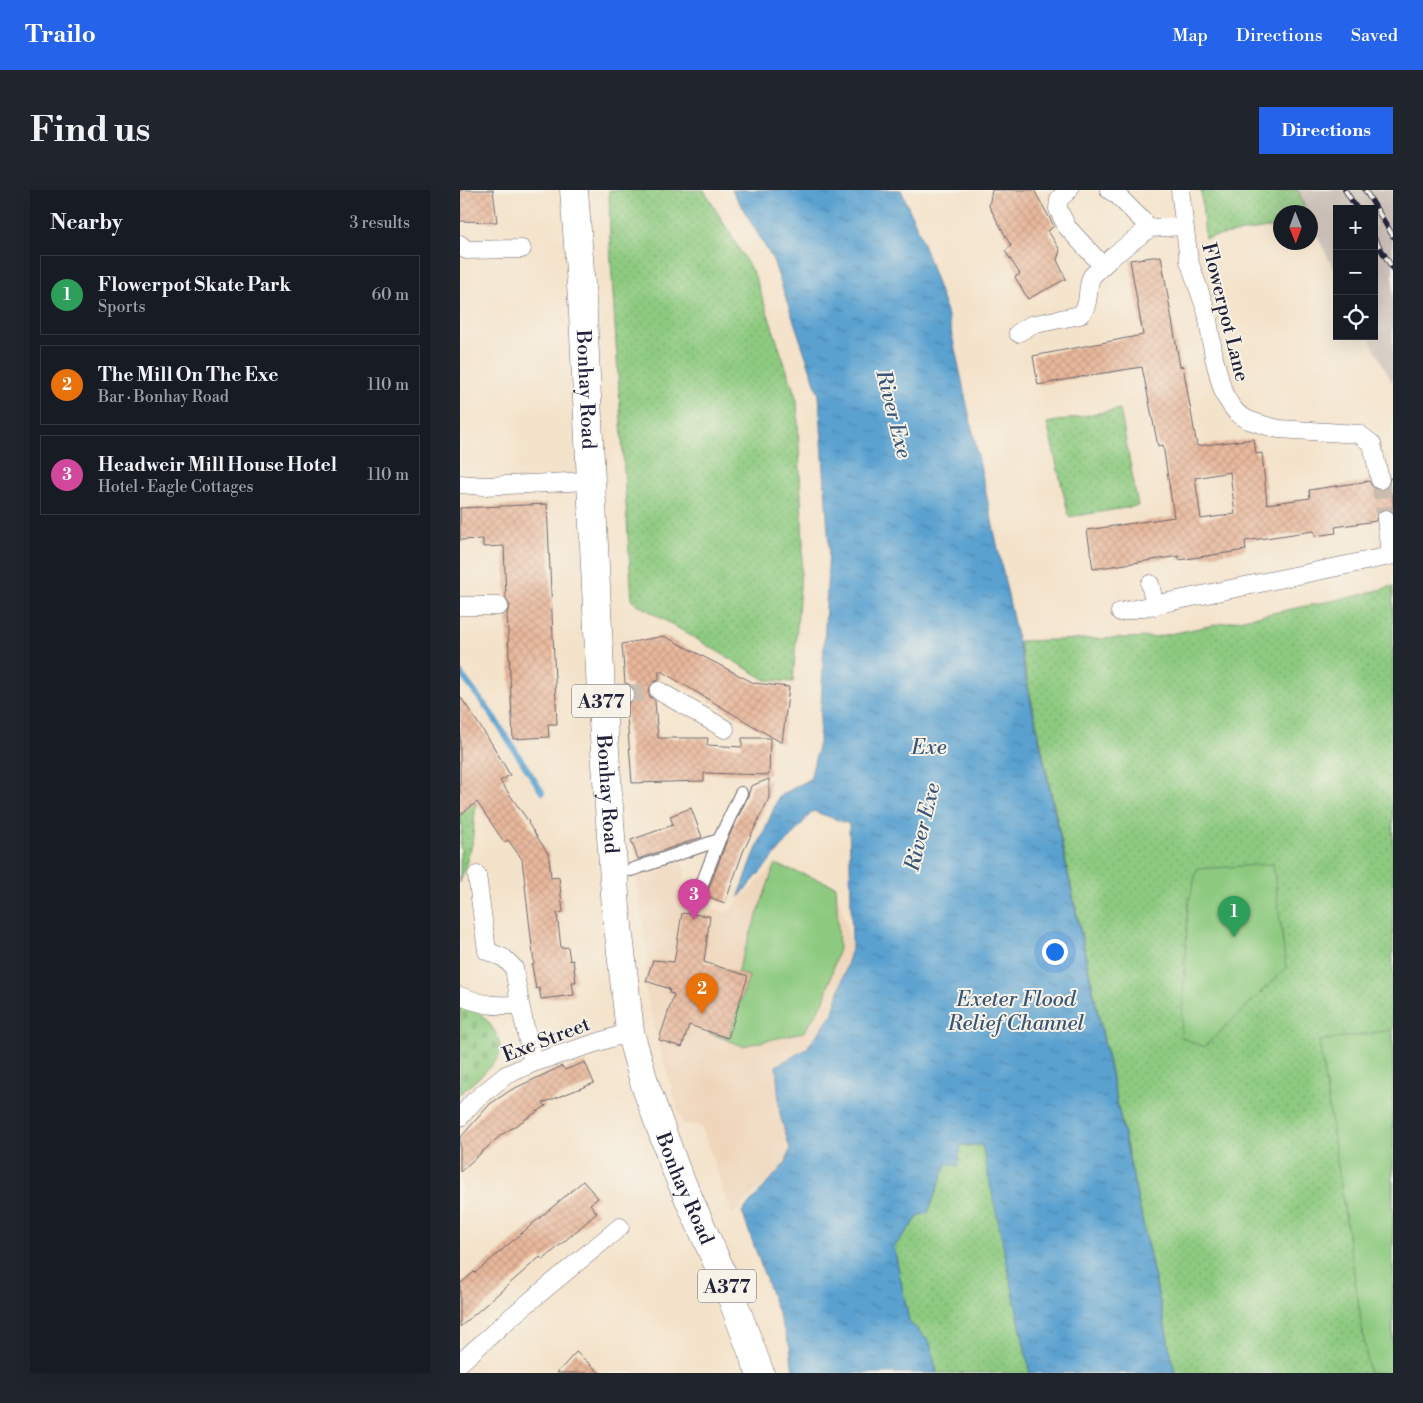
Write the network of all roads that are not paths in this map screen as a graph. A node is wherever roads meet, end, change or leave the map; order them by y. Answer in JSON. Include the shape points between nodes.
{"nodes":[{"id":1,"x":574,"y":190,"type":"edge"},
{"id":2,"x":1069,"y":190,"type":"edge"},
{"id":3,"x":1109,"y":190,"type":"edge"},
{"id":4,"x":1180,"y":190,"type":"edge"},
{"id":5,"x":1184,"y":226,"type":"junction"},
{"id":6,"x":1150,"y":228,"type":"junction"},
{"id":7,"x":460,"y":244,"type":"edge"},
{"id":8,"x":522,"y":249,"type":"dead end"},
{"id":9,"x":1102,"y":265,"type":"junction"},
{"id":10,"x":1018,"y":333,"type":"dead end"},
{"id":11,"x":1380,"y":480,"type":"tunnel mouth"},
{"id":12,"x":589,"y":481,"type":"junction"},
{"id":13,"x":460,"y":484,"type":"edge"},
{"id":14,"x":1386,"y":519,"type":"tunnel mouth"},
{"id":15,"x":1150,"y":584,"type":"dead end"},
{"id":16,"x":460,"y":606,"type":"edge"},
{"id":17,"x":499,"y":606,"type":"dead end"},
{"id":18,"x":1154,"y":606,"type":"junction"},
{"id":19,"x":1120,"y":612,"type":"dead end"},
{"id":20,"x":660,"y":692,"type":"tunnel mouth"},
{"id":21,"x":725,"y":729,"type":"dead end"},
{"id":22,"x":741,"y":793,"type":"dead end"},
{"id":23,"x":719,"y":840,"type":"junction"},
{"id":24,"x":631,"y":870,"type":"dead end"},
{"id":25,"x":477,"y":875,"type":"dead end"},
{"id":26,"x":698,"y":894,"type":"dead end"},
{"id":27,"x":460,"y":996,"type":"edge"},
{"id":28,"x":520,"y":1004,"type":"junction"},
{"id":29,"x":630,"y":1032,"type":"junction"},
{"id":30,"x":533,"y":1063,"type":"junction"},
{"id":31,"x":460,"y":1117,"type":"edge"},
{"id":32,"x":620,"y":1227,"type":"dead end"},
{"id":33,"x":460,"y":1363,"type":"edge"},
{"id":34,"x":760,"y":1373,"type":"edge"}],
"edges":[{"from":1,"to":12,"type":"highway","name":"Bonhay Road","number":"A377"},
{"from":2,"to":9,"type":"street","via":[[1059,199],[1058,209],[1067,227]]},
{"from":3,"to":6,"type":"street"},
{"from":4,"to":5,"type":"street","name":"Flowerpot Lane"},
{"from":5,"to":6,"type":"street"},
{"from":5,"to":11,"type":"street","name":"Flowerpot Lane","via":[[1188,261],[1207,313],[1218,376],[1232,407],[1248,420],[1279,429],[1359,434],[1372,444]]},
{"from":6,"to":9,"type":"street"},
{"from":7,"to":8,"type":"street","via":[[466,250]]},
{"from":9,"to":10,"type":"street","via":[[1090,280],[1087,305],[1080,315],[1031,325]]},
{"from":12,"to":13,"type":"street","via":[[484,486]]},
{"from":12,"to":29,"type":"highway","name":"Bonhay Road","number":"A377","via":[[613,693],[616,908]]},
{"from":14,"to":18,"type":"street","via":[[1390,556]]},
{"from":15,"to":18,"type":"street"},
{"from":16,"to":17,"type":"street"},
{"from":18,"to":19,"type":"street"},
{"from":20,"to":21,"type":"street"},
{"from":22,"to":23,"type":"street"},
{"from":23,"to":24,"type":"street"},
{"from":23,"to":26,"type":"street"},
{"from":25,"to":28,"type":"street","via":[[488,951],[504,958],[514,968]]},
{"from":27,"to":28,"type":"street","via":[[492,1006]]},
{"from":28,"to":30,"type":"street"},
{"from":29,"to":30,"type":"street","name":"Exe Street"},
{"from":29,"to":34,"type":"highway","name":"Bonhay Road","number":"A377","via":[[645,1085],[676,1170],[725,1280]]},
{"from":30,"to":31,"type":"street","name":"Exe Street","via":[[506,1075]]},
{"from":32,"to":33,"type":"street"}]}
